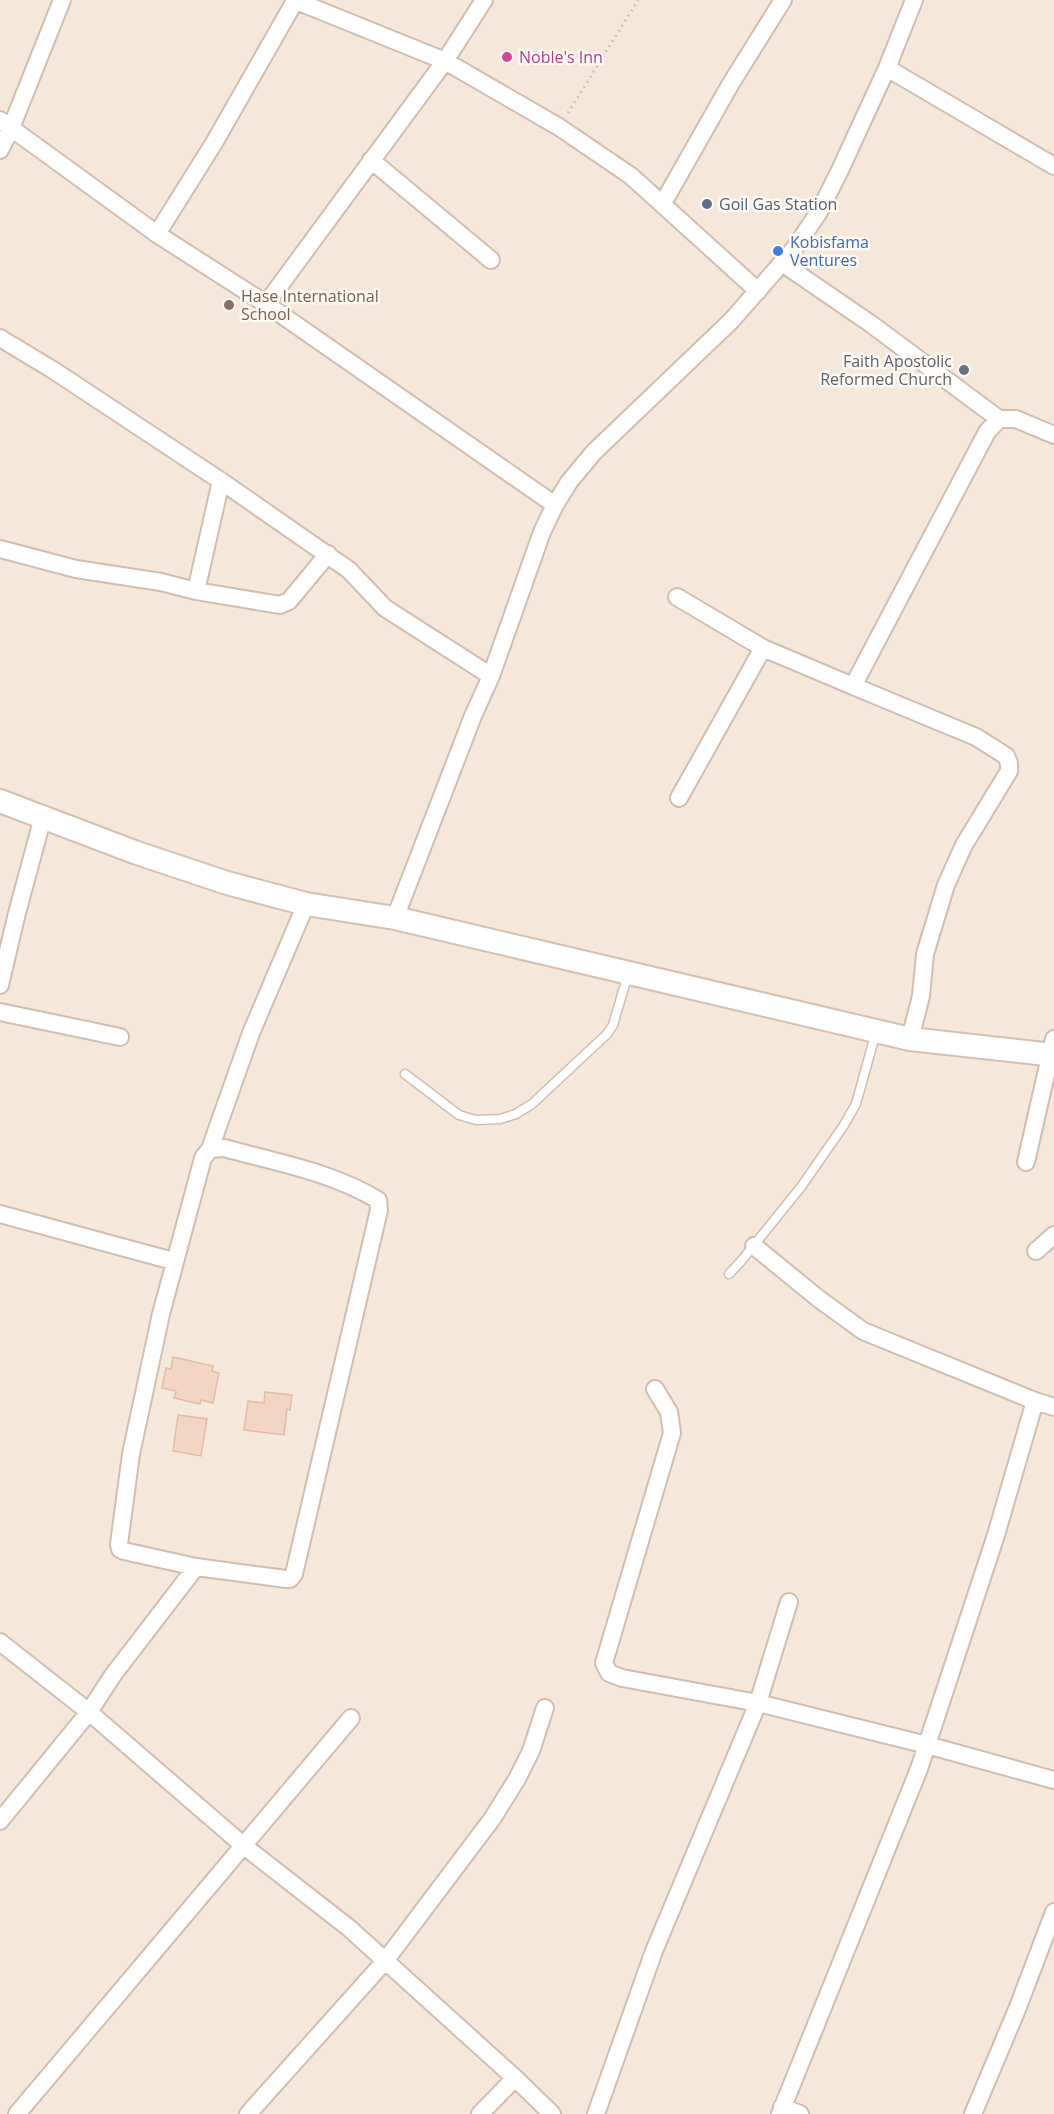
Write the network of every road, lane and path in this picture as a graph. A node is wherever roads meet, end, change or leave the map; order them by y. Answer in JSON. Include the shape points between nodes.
{"nodes":[{"id":1,"x":62,"y":0,"type":"edge"},
{"id":2,"x":295,"y":0,"type":"edge"},
{"id":3,"x":484,"y":0,"type":"edge"},
{"id":4,"x":638,"y":0,"type":"edge"},
{"id":5,"x":783,"y":0,"type":"edge"},
{"id":6,"x":914,"y":0,"type":"edge"},
{"id":7,"x":445,"y":61,"type":"junction"},
{"id":8,"x":886,"y":68,"type":"junction"},
{"id":9,"x":5,"y":124,"type":"edge"},
{"id":10,"x":559,"y":127,"type":"junction"},
{"id":11,"x":0,"y":150,"type":"edge"},
{"id":12,"x":371,"y":160,"type":"junction"},
{"id":13,"x":1054,"y":166,"type":"edge"},
{"id":14,"x":663,"y":203,"type":"junction"},
{"id":15,"x":157,"y":234,"type":"junction"},
{"id":16,"x":491,"y":260,"type":"dead end"},
{"id":17,"x":782,"y":263,"type":"junction"},
{"id":18,"x":758,"y":291,"type":"junction"},
{"id":19,"x":266,"y":304,"type":"junction"},
{"id":20,"x":0,"y":338,"type":"edge"},
{"id":21,"x":999,"y":419,"type":"junction"},
{"id":22,"x":1054,"y":435,"type":"edge"},
{"id":23,"x":221,"y":481,"type":"junction"},
{"id":24,"x":555,"y":505,"type":"junction"},
{"id":25,"x":0,"y":549,"type":"edge"},
{"id":26,"x":328,"y":554,"type":"junction"},
{"id":27,"x":196,"y":591,"type":"junction"},
{"id":28,"x":677,"y":597,"type":"dead end"},
{"id":29,"x":763,"y":648,"type":"junction"},
{"id":30,"x":491,"y":675,"type":"junction"},
{"id":31,"x":853,"y":686,"type":"junction"},
{"id":32,"x":679,"y":798,"type":"dead end"},
{"id":33,"x":0,"y":801,"type":"edge"},
{"id":34,"x":44,"y":817,"type":"junction"},
{"id":35,"x":306,"y":904,"type":"junction"},
{"id":36,"x":395,"y":918,"type":"junction"},
{"id":37,"x":628,"y":974,"type":"junction"},
{"id":38,"x":0,"y":985,"type":"edge"},
{"id":39,"x":0,"y":1012,"type":"edge"},
{"id":40,"x":876,"y":1032,"type":"junction"},
{"id":41,"x":120,"y":1037,"type":"dead end"},
{"id":42,"x":910,"y":1040,"type":"junction"},
{"id":43,"x":1052,"y":1049,"type":"edge"},
{"id":44,"x":405,"y":1074,"type":"dead end"},
{"id":45,"x":210,"y":1149,"type":"junction"},
{"id":46,"x":1026,"y":1162,"type":"dead end"},
{"id":47,"x":0,"y":1214,"type":"edge"},
{"id":48,"x":1054,"y":1235,"type":"edge"},
{"id":49,"x":754,"y":1246,"type":"junction"},
{"id":50,"x":1036,"y":1251,"type":"dead end"},
{"id":51,"x":174,"y":1261,"type":"junction"},
{"id":52,"x":729,"y":1274,"type":"dead end"},
{"id":53,"x":655,"y":1389,"type":"dead end"},
{"id":54,"x":1035,"y":1401,"type":"junction"},
{"id":55,"x":1054,"y":1407,"type":"edge"},
{"id":56,"x":196,"y":1567,"type":"junction"},
{"id":57,"x":789,"y":1602,"type":"dead end"},
{"id":58,"x":0,"y":1642,"type":"edge"},
{"id":59,"x":758,"y":1703,"type":"junction"},
{"id":60,"x":545,"y":1708,"type":"dead end"},
{"id":61,"x":89,"y":1712,"type":"junction"},
{"id":62,"x":351,"y":1718,"type":"dead end"},
{"id":63,"x":927,"y":1745,"type":"junction"},
{"id":64,"x":1054,"y":1780,"type":"edge"},
{"id":65,"x":0,"y":1821,"type":"edge"},
{"id":66,"x":244,"y":1846,"type":"junction"},
{"id":67,"x":1054,"y":1912,"type":"edge"},
{"id":68,"x":385,"y":1961,"type":"junction"},
{"id":69,"x":515,"y":2078,"type":"junction"},
{"id":70,"x":781,"y":2110,"type":"edge"},
{"id":71,"x":17,"y":2114,"type":"edge"},
{"id":72,"x":249,"y":2114,"type":"edge"},
{"id":73,"x":480,"y":2114,"type":"edge"},
{"id":74,"x":552,"y":2114,"type":"edge"},
{"id":75,"x":596,"y":2114,"type":"edge"},
{"id":76,"x":800,"y":2114,"type":"edge"},
{"id":77,"x":973,"y":2114,"type":"edge"}],
"edges":[{"from":1,"to":9,"type":"street"},
{"from":2,"to":7,"type":"street"},
{"from":2,"to":15,"type":"street"},
{"from":3,"to":7,"type":"street"},
{"from":4,"to":10,"type":"path"},
{"from":5,"to":14,"type":"street"},
{"from":6,"to":8,"type":"street"},
{"from":7,"to":10,"type":"street"},
{"from":7,"to":12,"type":"street"},
{"from":8,"to":13,"type":"street"},
{"from":8,"to":17,"type":"street","via":[[819,212]]},
{"from":9,"to":11,"type":"street"},
{"from":9,"to":15,"type":"street"},
{"from":10,"to":14,"type":"street","via":[[632,176]]},
{"from":12,"to":16,"type":"street"},
{"from":12,"to":19,"type":"street"},
{"from":14,"to":18,"type":"street"},
{"from":15,"to":19,"type":"street"},
{"from":17,"to":18,"type":"street"},
{"from":17,"to":21,"type":"street"},
{"from":18,"to":24,"type":"street","via":[[594,452]]},
{"from":19,"to":24,"type":"street"},
{"from":20,"to":23,"type":"street"},
{"from":21,"to":22,"type":"street","via":[[1016,418]]},
{"from":21,"to":31,"type":"street","via":[[987,432]]},
{"from":23,"to":26,"type":"street"},
{"from":23,"to":27,"type":"street"},
{"from":24,"to":30,"type":"street"},
{"from":25,"to":27,"type":"street"},
{"from":26,"to":27,"type":"street","via":[[289,601],[280,605]]},
{"from":26,"to":30,"type":"street","via":[[385,608]]},
{"from":28,"to":29,"type":"street"},
{"from":29,"to":31,"type":"street"},
{"from":29,"to":32,"type":"street"},
{"from":30,"to":36,"type":"street"},
{"from":31,"to":42,"type":"street","via":[[976,737],[1006,756],[1009,763],[1009,771],[964,845],[946,885],[925,954],[921,996]]},
{"from":33,"to":34,"type":"street"},
{"from":34,"to":35,"type":"street","via":[[227,883]]},
{"from":34,"to":38,"type":"street"},
{"from":35,"to":36,"type":"street"},
{"from":35,"to":45,"type":"street","via":[[251,1033]]},
{"from":36,"to":37,"type":"street"},
{"from":37,"to":40,"type":"street"},
{"from":37,"to":44,"type":"lane","via":[[607,1035],[516,1114],[476,1120],[459,1116]]},
{"from":39,"to":41,"type":"street"},
{"from":40,"to":42,"type":"street"},
{"from":40,"to":49,"type":"lane","via":[[856,1104],[801,1187]]},
{"from":42,"to":43,"type":"street"},
{"from":43,"to":46,"type":"street"},
{"from":45,"to":51,"type":"street","via":[[202,1158]]},
{"from":45,"to":56,"type":"street","via":[[224,1148],[312,1171],[368,1194],[378,1200],[379,1210],[294,1574],[286,1579]]},
{"from":47,"to":51,"type":"street"},
{"from":48,"to":50,"type":"street"},
{"from":49,"to":52,"type":"lane"},
{"from":49,"to":54,"type":"street","via":[[863,1330]]},
{"from":51,"to":56,"type":"street","via":[[131,1454],[119,1544],[124,1551]]},
{"from":53,"to":59,"type":"street","via":[[669,1412],[672,1432],[604,1663],[609,1673],[622,1678]]},
{"from":54,"to":55,"type":"street"},
{"from":54,"to":63,"type":"street"},
{"from":56,"to":61,"type":"street"},
{"from":57,"to":59,"type":"street"},
{"from":58,"to":61,"type":"street"},
{"from":59,"to":63,"type":"street"},
{"from":59,"to":75,"type":"street","via":[[654,1951]]},
{"from":60,"to":68,"type":"street","via":[[531,1751],[492,1819]]},
{"from":61,"to":65,"type":"street"},
{"from":61,"to":66,"type":"street"},
{"from":62,"to":66,"type":"street"},
{"from":63,"to":64,"type":"street"},
{"from":63,"to":70,"type":"street"},
{"from":66,"to":68,"type":"street","via":[[350,1928]]},
{"from":66,"to":71,"type":"street"},
{"from":67,"to":77,"type":"street"},
{"from":68,"to":69,"type":"street"},
{"from":68,"to":72,"type":"street"},
{"from":69,"to":73,"type":"street"},
{"from":69,"to":74,"type":"street"},
{"from":70,"to":76,"type":"street"}]}
